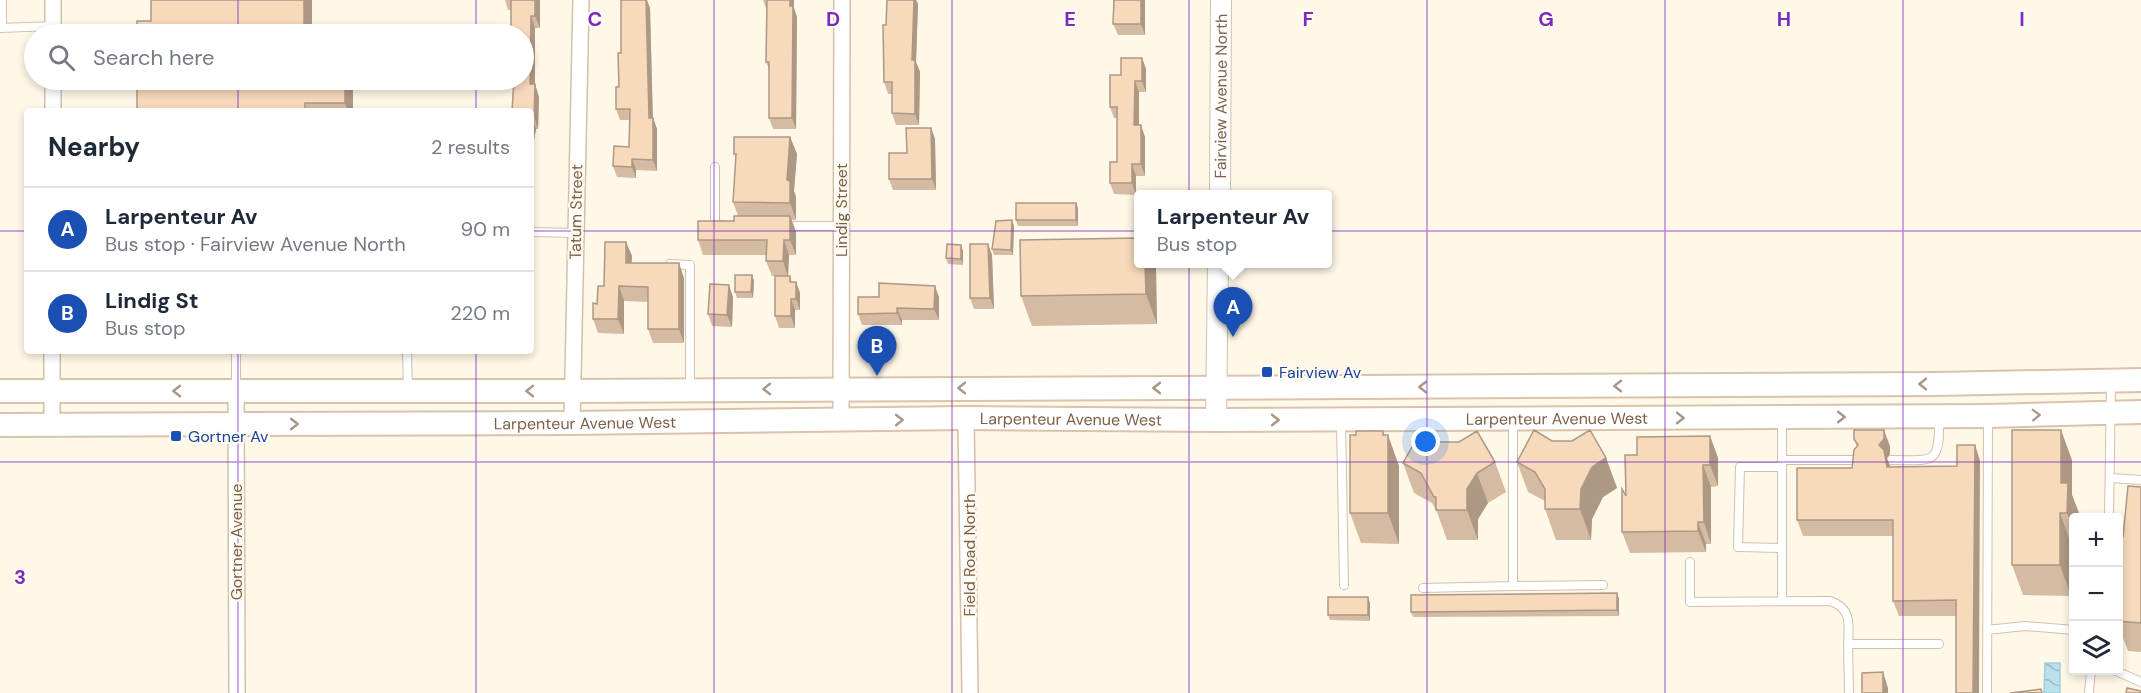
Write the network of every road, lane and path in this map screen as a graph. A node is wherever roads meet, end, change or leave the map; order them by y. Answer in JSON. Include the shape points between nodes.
{"nodes":[{"id":1,"x":2,"y":0,"type":"edge"},
{"id":2,"x":53,"y":0,"type":"edge"},
{"id":3,"x":581,"y":0,"type":"edge"},
{"id":4,"x":842,"y":0,"type":"edge"},
{"id":5,"x":1221,"y":0,"type":"edge"},
{"id":6,"x":53,"y":24,"type":"edge"},
{"id":7,"x":1,"y":28,"type":"edge"},
{"id":8,"x":24,"y":29,"type":"edge"},
{"id":9,"x":53,"y":90,"type":"edge"},
{"id":10,"x":53,"y":108,"type":"edge"},
{"id":11,"x":715,"y":167,"type":"dead end"},
{"id":12,"x":1220,"y":190,"type":"edge"},
{"id":13,"x":726,"y":225,"type":"edge"},
{"id":14,"x":772,"y":226,"type":"edge"},
{"id":15,"x":841,"y":226,"type":"junction"},
{"id":16,"x":534,"y":232,"type":"edge"},
{"id":17,"x":576,"y":232,"type":"junction"},
{"id":18,"x":662,"y":264,"type":"edge"},
{"id":19,"x":1218,"y":268,"type":"edge"},
{"id":20,"x":52,"y":354,"type":"edge"},
{"id":21,"x":236,"y":354,"type":"edge"},
{"id":22,"x":407,"y":354,"type":"edge"},
{"id":23,"x":2111,"y":380,"type":"junction"},
{"id":24,"x":2141,"y":380,"type":"edge"},
{"id":25,"x":1782,"y":385,"type":"junction"},
{"id":26,"x":841,"y":388,"type":"junction"},
{"id":27,"x":1216,"y":388,"type":"junction"},
{"id":28,"x":690,"y":390,"type":"junction"},
{"id":29,"x":0,"y":391,"type":"edge"},
{"id":30,"x":51,"y":391,"type":"junction"},
{"id":31,"x":236,"y":391,"type":"junction"},
{"id":32,"x":408,"y":391,"type":"junction"},
{"id":33,"x":572,"y":391,"type":"junction"},
{"id":34,"x":2141,"y":412,"type":"edge"},
{"id":35,"x":2111,"y":413,"type":"junction"},
{"id":36,"x":1939,"y":417,"type":"junction"},
{"id":37,"x":1988,"y":417,"type":"junction"},
{"id":38,"x":966,"y":418,"type":"junction"},
{"id":39,"x":1782,"y":418,"type":"junction"},
{"id":40,"x":1513,"y":419,"type":"junction"},
{"id":41,"x":1216,"y":420,"type":"junction"},
{"id":42,"x":1341,"y":420,"type":"junction"},
{"id":43,"x":841,"y":421,"type":"junction"},
{"id":44,"x":572,"y":423,"type":"junction"},
{"id":45,"x":52,"y":424,"type":"junction"},
{"id":46,"x":236,"y":424,"type":"junction"},
{"id":47,"x":0,"y":425,"type":"edge"},
{"id":48,"x":1858,"y":460,"type":"edge"},
{"id":49,"x":1891,"y":460,"type":"dead end"},
{"id":50,"x":1782,"y":464,"type":"junction"},
{"id":51,"x":2111,"y":477,"type":"junction"},
{"id":52,"x":2141,"y":480,"type":"edge"},
{"id":53,"x":2109,"y":513,"type":"edge"},
{"id":54,"x":1782,"y":548,"type":"junction"},
{"id":55,"x":1690,"y":562,"type":"dead end"},
{"id":56,"x":1344,"y":585,"type":"dead end"},
{"id":57,"x":1603,"y":585,"type":"dead end"},
{"id":58,"x":1513,"y":586,"type":"junction"},
{"id":59,"x":1423,"y":588,"type":"dead end"},
{"id":60,"x":1782,"y":601,"type":"junction"},
{"id":61,"x":1987,"y":630,"type":"junction"},
{"id":62,"x":2069,"y":630,"type":"edge"},
{"id":63,"x":1848,"y":644,"type":"junction"},
{"id":64,"x":1939,"y":644,"type":"dead end"},
{"id":65,"x":2123,"y":674,"type":"edge"},
{"id":66,"x":2091,"y":675,"type":"edge"},
{"id":67,"x":2141,"y":682,"type":"edge"},
{"id":68,"x":237,"y":693,"type":"edge"},
{"id":69,"x":970,"y":693,"type":"edge"},
{"id":70,"x":1849,"y":693,"type":"edge"},
{"id":71,"x":1987,"y":693,"type":"edge"},
{"id":72,"x":2089,"y":693,"type":"edge"}],
"edges":[{"from":1,"to":7,"type":"lane"},
{"from":2,"to":6,"type":"street"},
{"from":3,"to":17,"type":"street","name":"Tatum Street"},
{"from":4,"to":15,"type":"street","name":"Lindig Street"},
{"from":5,"to":12,"type":"street","name":"Fairview Avenue North"},
{"from":7,"to":8,"type":"lane"},
{"from":9,"to":10,"type":"street"},
{"from":11,"to":13,"type":"lane","via":[[715,225]]},
{"from":14,"to":15,"type":"lane"},
{"from":15,"to":26,"type":"street","name":"Lindig Street"},
{"from":16,"to":17,"type":"lane"},
{"from":17,"to":33,"type":"street","name":"Tatum Street"},
{"from":18,"to":28,"type":"lane","via":[[690,265]]},
{"from":19,"to":27,"type":"street"},
{"from":20,"to":30,"type":"street"},
{"from":21,"to":31,"type":"lane"},
{"from":22,"to":32,"type":"lane"},
{"from":23,"to":24,"type":"main road","name":"Larpenteur Avenue West"},
{"from":23,"to":25,"type":"main road","name":"Larpenteur Avenue West","one_way":true},
{"from":23,"to":35,"type":"lane"},
{"from":25,"to":27,"type":"main road","name":"Larpenteur Avenue West","one_way":true},
{"from":25,"to":39,"type":"main road"},
{"from":27,"to":26,"type":"main road","name":"Larpenteur Avenue West","one_way":true},
{"from":26,"to":28,"type":"main road","name":"Larpenteur Avenue West","one_way":true},
{"from":26,"to":43,"type":"street","name":"Lindig Street"},
{"from":27,"to":41,"type":"street"},
{"from":28,"to":33,"type":"main road","name":"Larpenteur Avenue West"},
{"from":29,"to":30,"type":"main road","name":"Larpenteur Avenue West"},
{"from":31,"to":30,"type":"main road","name":"Larpenteur Avenue West","one_way":true},
{"from":30,"to":45,"type":"street"},
{"from":31,"to":32,"type":"main road","name":"Larpenteur Avenue West"},
{"from":31,"to":46,"type":"street","name":"Gortner Avenue"},
{"from":33,"to":32,"type":"main road","name":"Larpenteur Avenue West","one_way":true},
{"from":33,"to":44,"type":"street","name":"Tatum Street"},
{"from":34,"to":35,"type":"main road","name":"Larpenteur Avenue West"},
{"from":37,"to":35,"type":"main road","name":"Larpenteur Avenue West","one_way":true},
{"from":35,"to":51,"type":"lane"},
{"from":36,"to":37,"type":"main road","name":"Larpenteur Avenue West"},
{"from":39,"to":36,"type":"main road","name":"Larpenteur Avenue West","one_way":true},
{"from":36,"to":49,"type":"lane","via":[[1939,447],[1935,455],[1925,460]]},
{"from":37,"to":61,"type":"lane"},
{"from":38,"to":41,"type":"main road","name":"Larpenteur Avenue West"},
{"from":43,"to":38,"type":"main road","name":"Larpenteur Avenue West","one_way":true},
{"from":38,"to":69,"type":"street","name":"Field Road North"},
{"from":40,"to":39,"type":"main road","name":"Larpenteur Avenue West","one_way":true},
{"from":39,"to":50,"type":"lane"},
{"from":40,"to":42,"type":"main road","name":"Larpenteur Avenue West"},
{"from":40,"to":58,"type":"lane"},
{"from":41,"to":42,"type":"main road","name":"Larpenteur Avenue West","one_way":true},
{"from":42,"to":56,"type":"lane"},
{"from":43,"to":44,"type":"main road","name":"Larpenteur Avenue West"},
{"from":46,"to":44,"type":"main road","name":"Larpenteur Avenue West","one_way":true},
{"from":45,"to":46,"type":"main road","name":"Larpenteur Avenue West"},
{"from":45,"to":47,"type":"main road","name":"Larpenteur Avenue West"},
{"from":46,"to":68,"type":"street","name":"Gortner Avenue"},
{"from":48,"to":50,"type":"lane"},
{"from":50,"to":54,"type":"lane"},
{"from":50,"to":54,"type":"lane","via":[[1740,467],[1738,547]]},
{"from":51,"to":52,"type":"lane"},
{"from":51,"to":53,"type":"lane"},
{"from":54,"to":60,"type":"lane"},
{"from":55,"to":60,"type":"lane","via":[[1690,602]]},
{"from":57,"to":58,"type":"lane"},
{"from":58,"to":59,"type":"lane"},
{"from":60,"to":63,"type":"lane","via":[[1840,604],[1849,618]]},
{"from":61,"to":62,"type":"lane","via":[[2025,626]]},
{"from":61,"to":71,"type":"lane"},
{"from":63,"to":64,"type":"lane"},
{"from":63,"to":70,"type":"lane"},
{"from":65,"to":67,"type":"lane"},
{"from":66,"to":72,"type":"lane"}]}
